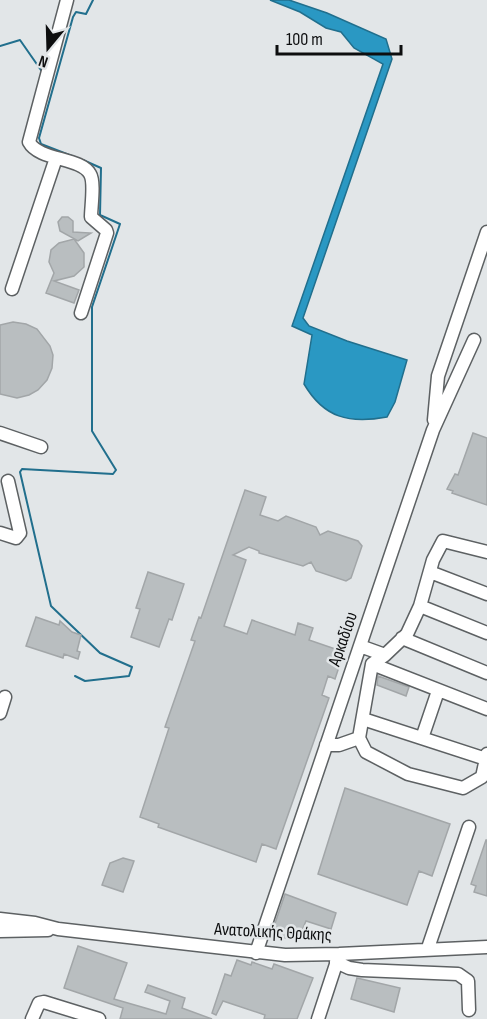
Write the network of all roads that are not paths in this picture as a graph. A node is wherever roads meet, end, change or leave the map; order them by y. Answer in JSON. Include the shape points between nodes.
{"nodes":[{"id":1,"x":67,"y":0,"type":"edge"},
{"id":2,"x":56,"y":158,"type":"junction"},
{"id":3,"x":487,"y":232,"type":"edge"},
{"id":4,"x":12,"y":289,"type":"dead end"},
{"id":5,"x":81,"y":313,"type":"dead end"},
{"id":6,"x":474,"y":340,"type":"dead end"},
{"id":7,"x":433,"y":430,"type":"junction"},
{"id":8,"x":0,"y":433,"type":"edge"},
{"id":9,"x":41,"y":447,"type":"dead end"},
{"id":10,"x":8,"y":481,"type":"dead end"},
{"id":11,"x":0,"y":533,"type":"edge"},
{"id":12,"x":487,"y":552,"type":"edge"},
{"id":13,"x":429,"y":572,"type":"junction"},
{"id":14,"x":487,"y":594,"type":"edge"},
{"id":15,"x":420,"y":606,"type":"junction"},
{"id":16,"x":487,"y":633,"type":"edge"},
{"id":17,"x":402,"y":638,"type":"junction"},
{"id":18,"x":360,"y":646,"type":"junction"},
{"id":19,"x":385,"y":655,"type":"junction"},
{"id":20,"x":372,"y":664,"type":"junction"},
{"id":21,"x":487,"y":673,"type":"edge"},
{"id":22,"x":438,"y":691,"type":"junction"},
{"id":23,"x":5,"y":697,"type":"dead end"},
{"id":24,"x":487,"y":709,"type":"edge"},
{"id":25,"x":0,"y":713,"type":"edge"},
{"id":26,"x":363,"y":719,"type":"junction"},
{"id":27,"x":359,"y":738,"type":"junction"},
{"id":28,"x":422,"y":738,"type":"junction"},
{"id":29,"x":326,"y":745,"type":"junction"},
{"id":30,"x":486,"y":757,"type":"edge"},
{"id":31,"x":469,"y":827,"type":"dead end"},
{"id":32,"x":0,"y":919,"type":"edge"},
{"id":33,"x":58,"y":929,"type":"junction"},
{"id":34,"x":0,"y":931,"type":"edge"},
{"id":35,"x":487,"y":947,"type":"edge"},
{"id":36,"x":428,"y":948,"type":"junction"},
{"id":37,"x":256,"y":953,"type":"junction"},
{"id":38,"x":338,"y":958,"type":"junction"},
{"id":39,"x":469,"y":1010,"type":"dead end"},
{"id":40,"x":32,"y":1019,"type":"edge"},
{"id":41,"x":99,"y":1019,"type":"edge"},
{"id":42,"x":318,"y":1019,"type":"edge"}],
"edges":[{"from":1,"to":2,"type":"street","via":[[29,139],[30,145]]},
{"from":2,"to":4,"type":"street"},
{"from":2,"to":5,"type":"street","via":[[84,167],[91,175],[91,217],[107,231]]},
{"from":3,"to":7,"type":"street","via":[[438,376]]},
{"from":6,"to":7,"type":"street","name":"Αρκαδίου"},
{"from":7,"to":18,"type":"street","name":"Αρκαδίου"},
{"from":8,"to":9,"type":"street"},
{"from":10,"to":11,"type":"street","via":[[20,533],[16,538]]},
{"from":12,"to":13,"type":"street","via":[[443,541]]},
{"from":13,"to":14,"type":"street"},
{"from":13,"to":15,"type":"street"},
{"from":15,"to":16,"type":"street"},
{"from":15,"to":17,"type":"street"},
{"from":17,"to":19,"type":"street"},
{"from":17,"to":21,"type":"street"},
{"from":18,"to":19,"type":"street"},
{"from":18,"to":29,"type":"street","name":"Αρκαδίου"},
{"from":19,"to":20,"type":"street"},
{"from":20,"to":22,"type":"street"},
{"from":20,"to":26,"type":"street"},
{"from":22,"to":24,"type":"street"},
{"from":22,"to":28,"type":"street"},
{"from":23,"to":25,"type":"street"},
{"from":26,"to":27,"type":"street"},
{"from":26,"to":28,"type":"street"},
{"from":27,"to":29,"type":"street"},
{"from":27,"to":30,"type":"street","via":[[366,752],[408,774],[463,788],[482,777]]},
{"from":28,"to":30,"type":"street"},
{"from":29,"to":37,"type":"street","name":"Αρκαδίου"},
{"from":31,"to":36,"type":"street"},
{"from":32,"to":33,"type":"street","name":"Ανατολικής Θράκης"},
{"from":33,"to":34,"type":"street","name":"Ανατολικής Θράκης"},
{"from":33,"to":37,"type":"street","name":"Ανατολικής Θράκης"},
{"from":35,"to":36,"type":"street","name":"Ανατολικής Θράκης"},
{"from":36,"to":38,"type":"street","name":"Ανατολικής Θράκης"},
{"from":37,"to":38,"type":"street","name":"Ανατολικής Θράκης"},
{"from":38,"to":39,"type":"street","via":[[349,968],[362,970],[458,974],[468,981]]},
{"from":38,"to":42,"type":"street"},
{"from":40,"to":41,"type":"street","via":[[39,1003],[44,1002]]}]}
